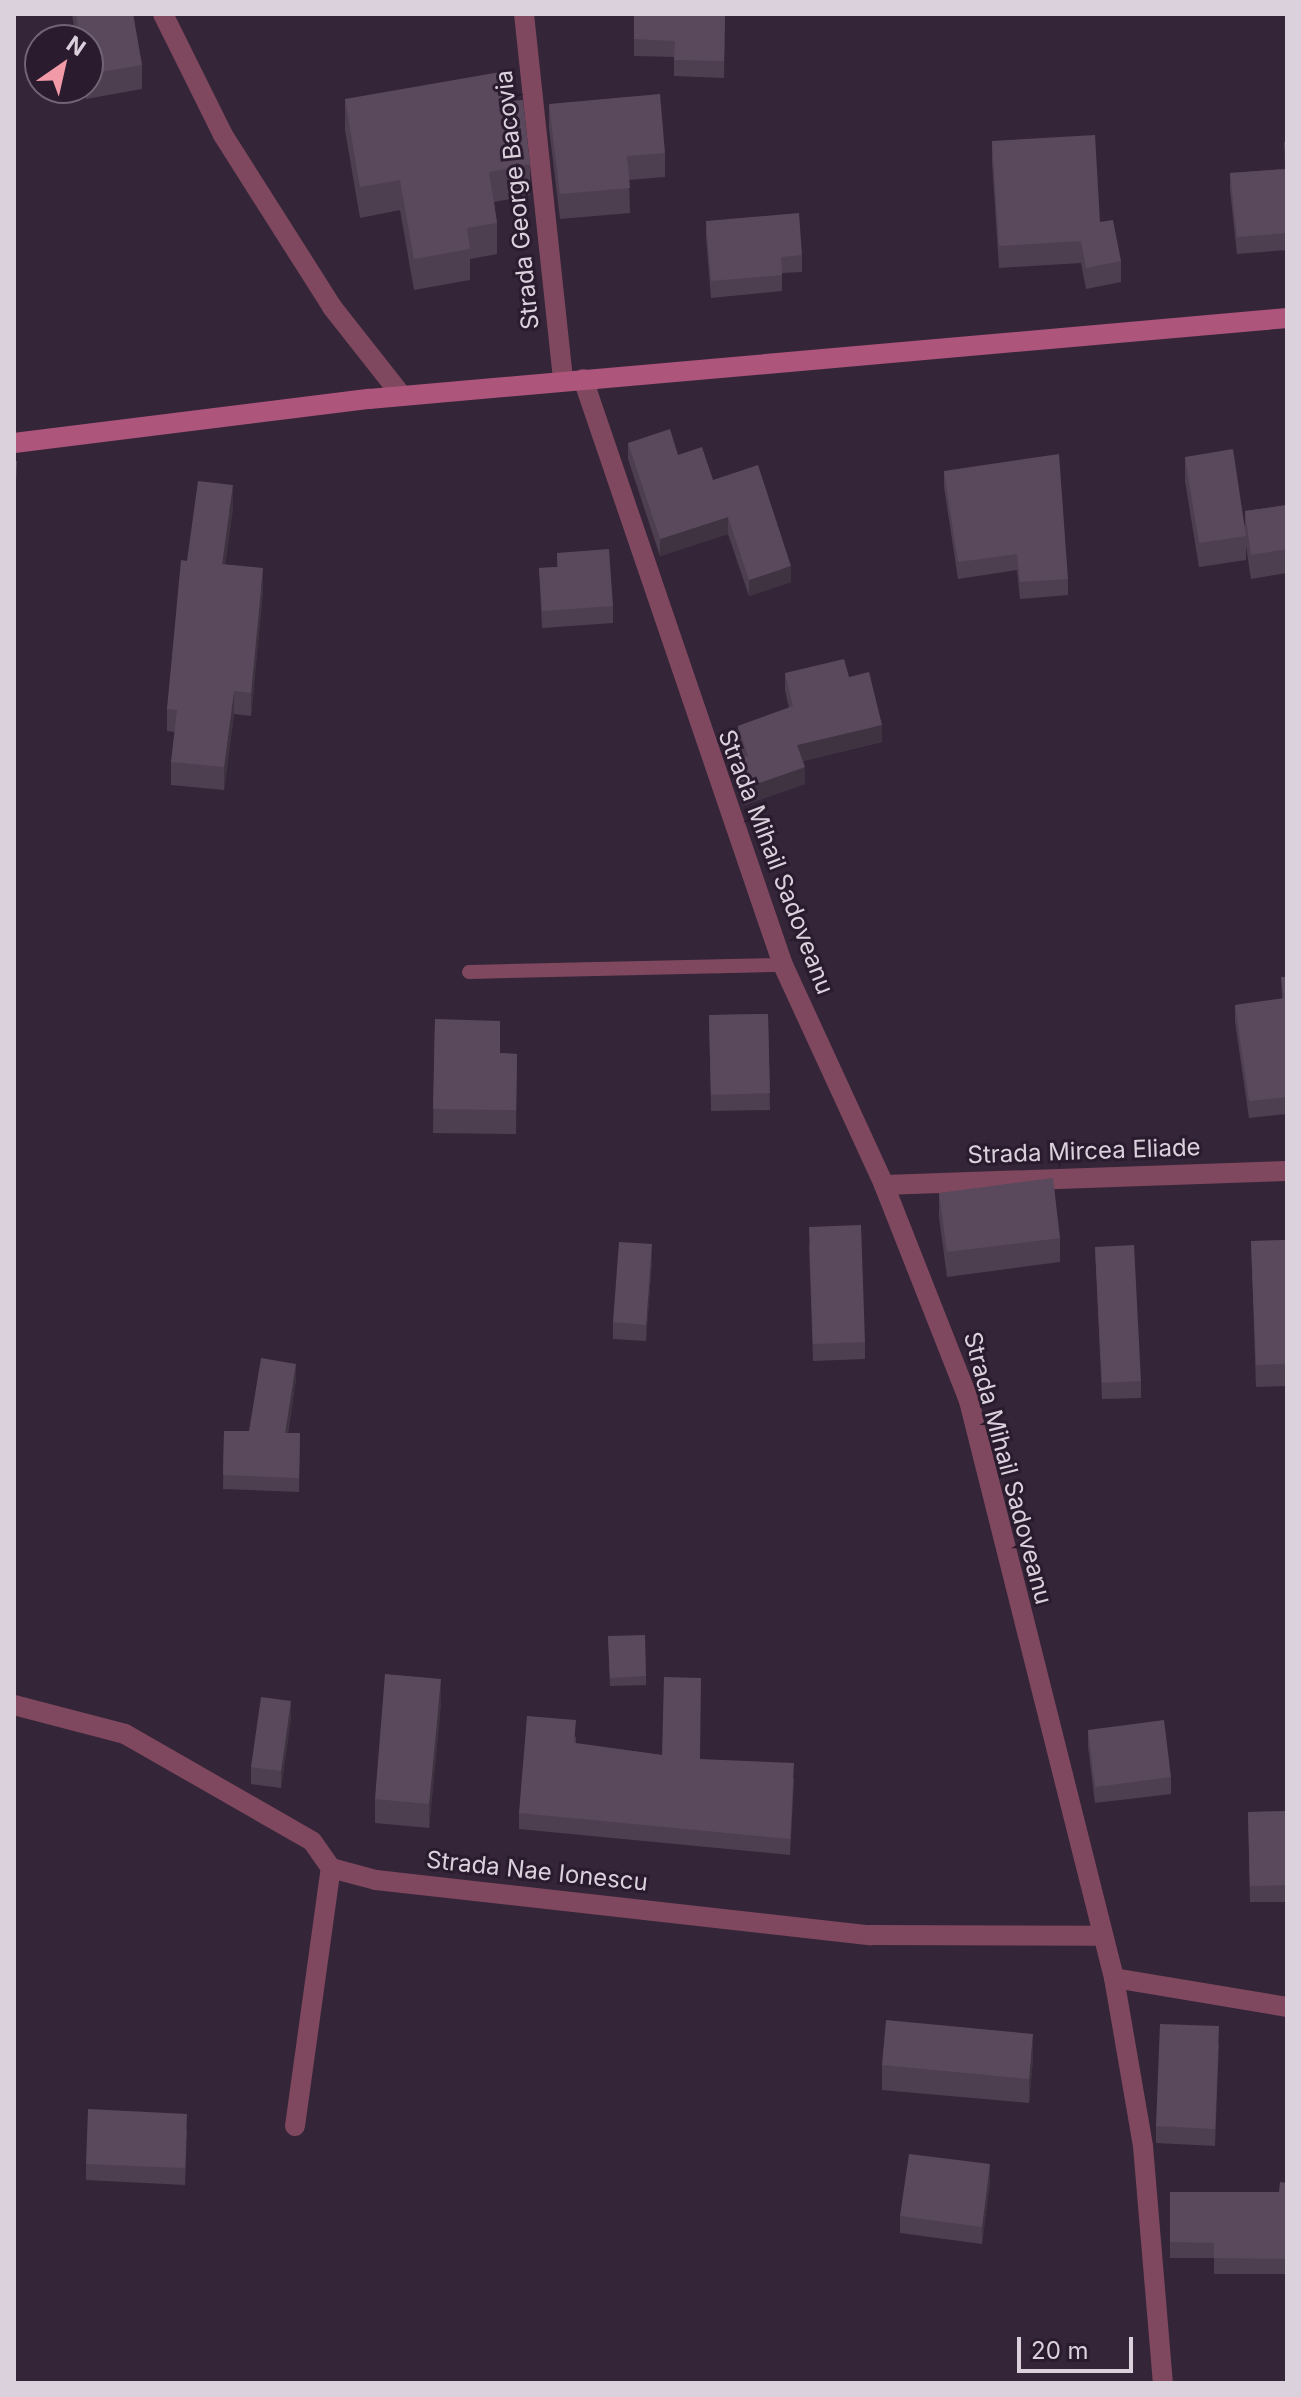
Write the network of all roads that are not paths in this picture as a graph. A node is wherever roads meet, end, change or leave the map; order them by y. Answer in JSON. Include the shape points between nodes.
{"nodes":[{"id":1,"x":163,"y":14,"type":"edge"},
{"id":2,"x":524,"y":14,"type":"edge"},
{"id":3,"x":1287,"y":318,"type":"edge"},
{"id":4,"x":573,"y":380,"type":"junction"},
{"id":5,"x":402,"y":396,"type":"junction"},
{"id":6,"x":14,"y":443,"type":"edge"},
{"id":7,"x":783,"y":965,"type":"junction"},
{"id":8,"x":469,"y":972,"type":"dead end"},
{"id":9,"x":1287,"y":1171,"type":"edge"},
{"id":10,"x":884,"y":1185,"type":"junction"},
{"id":11,"x":14,"y":1705,"type":"edge"},
{"id":12,"x":331,"y":1868,"type":"junction"},
{"id":13,"x":1102,"y":1936,"type":"junction"},
{"id":14,"x":1114,"y":1978,"type":"junction"},
{"id":15,"x":1287,"y":2007,"type":"edge"},
{"id":16,"x":295,"y":2126,"type":"dead end"},
{"id":17,"x":1163,"y":2383,"type":"edge"}],
"edges":[{"from":1,"to":5,"type":"street","via":[[223,135],[332,307]]},
{"from":2,"to":4,"type":"street","name":"Strada George Bacovia"},
{"from":3,"to":4,"type":"main road"},
{"from":4,"to":5,"type":"main road"},
{"from":4,"to":7,"type":"street","name":"Strada Mihail Sadoveanu"},
{"from":5,"to":6,"type":"main road"},
{"from":7,"to":8,"type":"lane"},
{"from":7,"to":10,"type":"street","name":"Strada Mihail Sadoveanu"},
{"from":9,"to":10,"type":"street","name":"Strada Mircea Eliade"},
{"from":10,"to":13,"type":"street","name":"Strada Mihail Sadoveanu","via":[[969,1401]]},
{"from":11,"to":12,"type":"street","via":[[125,1734],[312,1841]]},
{"from":12,"to":13,"type":"street","name":"Strada Nae Ionescu","via":[[376,1880],[870,1935]]},
{"from":12,"to":16,"type":"street"},
{"from":13,"to":14,"type":"street","name":"Strada Mihail Sadoveanu"},
{"from":14,"to":15,"type":"street"},
{"from":14,"to":17,"type":"street","name":"Strada Mihail Sadoveanu","via":[[1143,2146]]}]}
